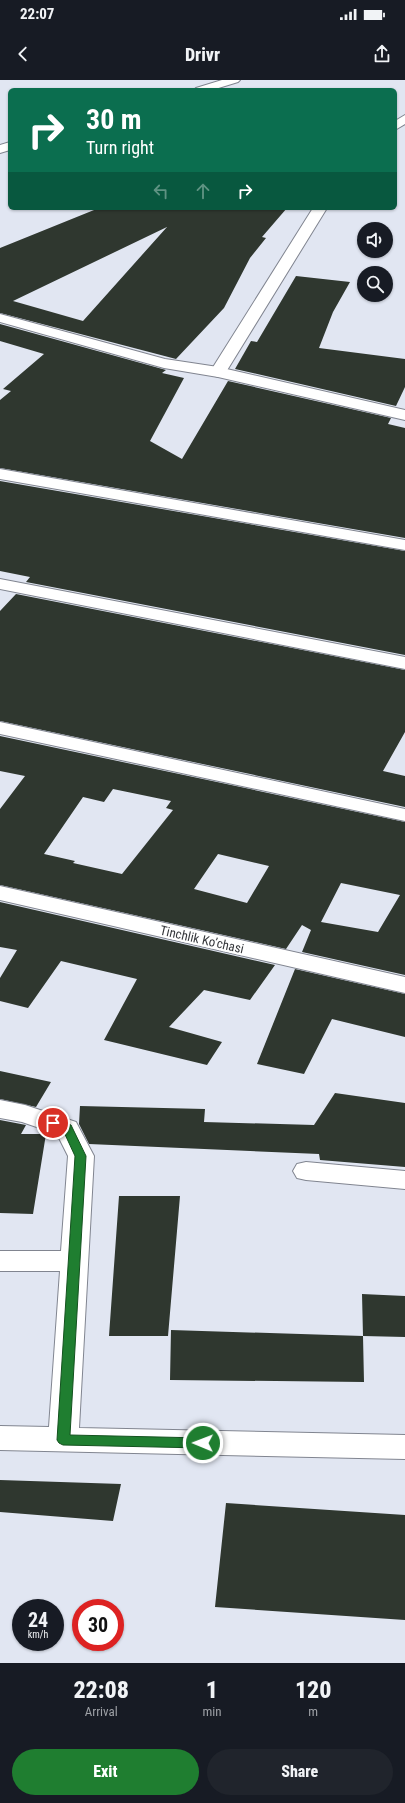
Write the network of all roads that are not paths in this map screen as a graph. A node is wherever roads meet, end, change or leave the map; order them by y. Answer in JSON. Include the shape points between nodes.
{"nodes":[{"id":1,"x":234,"y":80,"type":"edge"},
{"id":2,"x":207,"y":88,"type":"edge"},
{"id":3,"x":319,"y":210,"type":"edge"},
{"id":4,"x":0,"y":318,"type":"edge"},
{"id":5,"x":218,"y":372,"type":"junction"},
{"id":6,"x":405,"y":415,"type":"edge"},
{"id":7,"x":0,"y":474,"type":"edge"},
{"id":8,"x":405,"y":545,"type":"edge"},
{"id":9,"x":0,"y":584,"type":"edge"},
{"id":10,"x":405,"y":663,"type":"edge"},
{"id":11,"x":0,"y":728,"type":"edge"},
{"id":12,"x":405,"y":815,"type":"edge"},
{"id":13,"x":0,"y":893,"type":"edge"},
{"id":14,"x":405,"y":985,"type":"edge"},
{"id":15,"x":0,"y":1109,"type":"edge"},
{"id":16,"x":306,"y":1172,"type":"dead end"},
{"id":17,"x":405,"y":1180,"type":"edge"},
{"id":18,"x":0,"y":1261,"type":"edge"},
{"id":19,"x":74,"y":1261,"type":"junction"},
{"id":20,"x":0,"y":1438,"type":"edge"},
{"id":21,"x":63,"y":1440,"type":"junction"},
{"id":22,"x":405,"y":1447,"type":"edge"}],
"edges":[{"from":1,"to":2,"type":"street"},
{"from":3,"to":5,"type":"street"},
{"from":4,"to":5,"type":"street","via":[[164,363]]},
{"from":5,"to":6,"type":"street"},
{"from":7,"to":8,"type":"street"},
{"from":9,"to":10,"type":"street"},
{"from":11,"to":12,"type":"street"},
{"from":13,"to":14,"type":"street","name":"Tinchlik Ko’chasi"},
{"from":15,"to":19,"type":"street","via":[[26,1114],[67,1128],[81,1156]]},
{"from":16,"to":17,"type":"street"},
{"from":18,"to":19,"type":"street"},
{"from":19,"to":21,"type":"street"},
{"from":20,"to":21,"type":"street"},
{"from":21,"to":22,"type":"street"}]}
